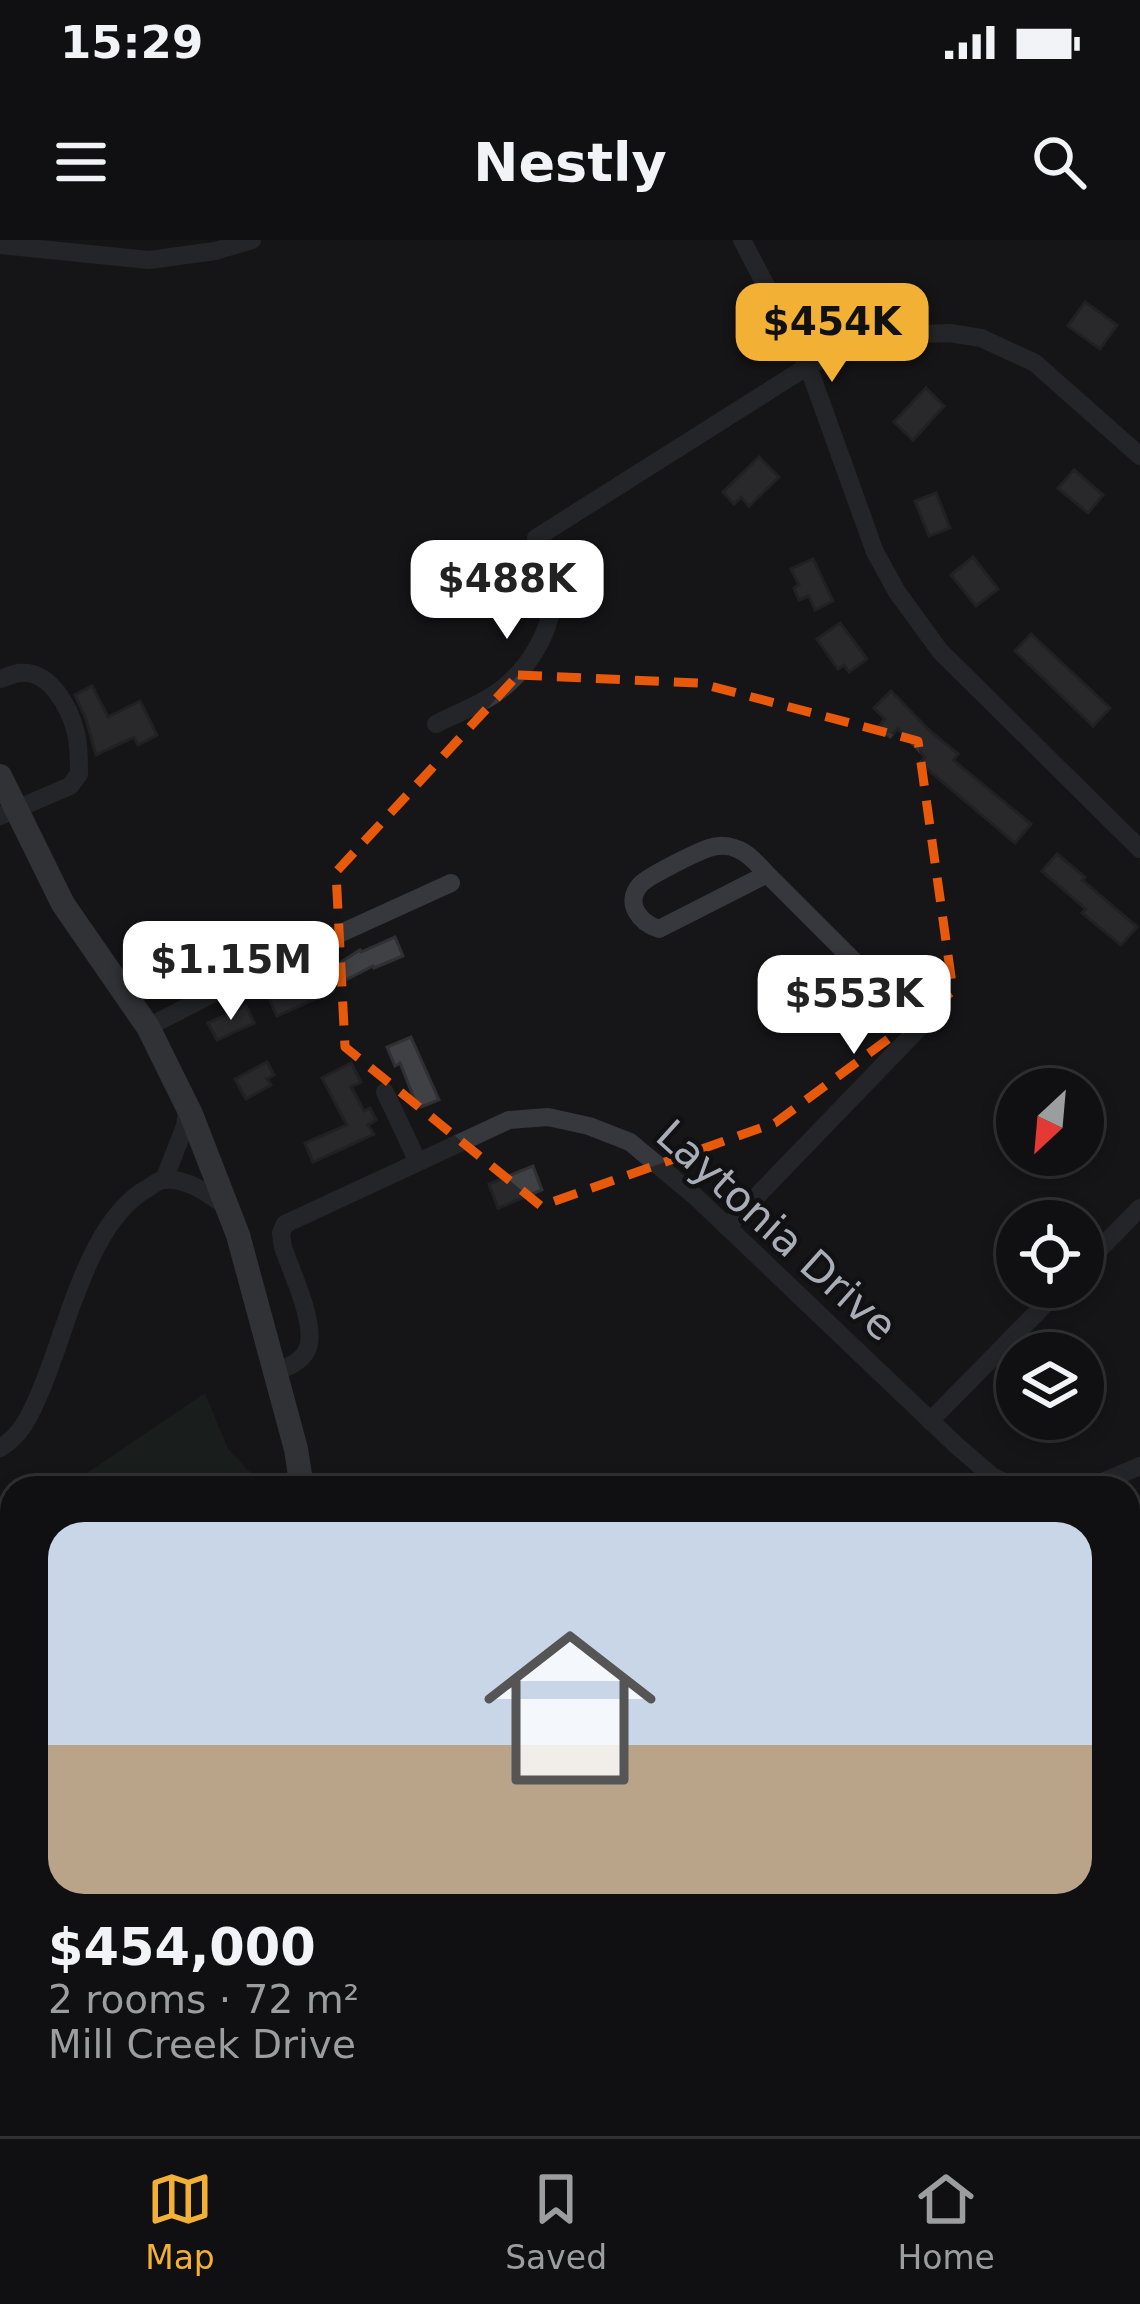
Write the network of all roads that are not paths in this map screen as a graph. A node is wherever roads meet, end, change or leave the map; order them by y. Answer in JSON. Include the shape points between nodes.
{"nodes":[{"id":1,"x":251,"y":240,"type":"edge"},
{"id":2,"x":742,"y":240,"type":"edge"},
{"id":3,"x":0,"y":245,"type":"edge"},
{"id":4,"x":48,"y":246,"type":"edge"},
{"id":5,"x":808,"y":366,"type":"junction"},
{"id":6,"x":1140,"y":456,"type":"edge"},
{"id":7,"x":0,"y":680,"type":"edge"},
{"id":8,"x":436,"y":724,"type":"dead end"},
{"id":9,"x":0,"y":776,"type":"edge"},
{"id":10,"x":8,"y":813,"type":"edge"},
{"id":11,"x":1140,"y":849,"type":"edge"},
{"id":12,"x":766,"y":874,"type":"junction"},
{"id":13,"x":451,"y":883,"type":"dead end"},
{"id":14,"x":148,"y":1027,"type":"junction"},
{"id":15,"x":386,"y":1092,"type":"dead end"},
{"id":16,"x":188,"y":1106,"type":"junction"},
{"id":17,"x":418,"y":1162,"type":"junction"},
{"id":18,"x":164,"y":1180,"type":"junction"},
{"id":19,"x":224,"y":1204,"type":"junction"},
{"id":20,"x":1138,"y":1213,"type":"edge"},
{"id":21,"x":727,"y":1227,"type":"junction"},
{"id":22,"x":1104,"y":1246,"type":"edge"},
{"id":23,"x":1042,"y":1308,"type":"edge"},
{"id":24,"x":275,"y":1372,"type":"junction"},
{"id":25,"x":930,"y":1421,"type":"junction"},
{"id":26,"x":0,"y":1448,"type":"edge"},
{"id":27,"x":300,"y":1476,"type":"edge"},
{"id":28,"x":992,"y":1476,"type":"edge"}],
"edges":[{"from":1,"to":4,"type":"street","via":[[149,260]]},
{"from":2,"to":5,"type":"street"},
{"from":3,"to":4,"type":"street"},
{"from":5,"to":6,"type":"street","via":[[889,335],[981,338],[1035,363]]},
{"from":5,"to":8,"type":"street","via":[[536,538],[552,589],[543,637],[516,677]]},
{"from":5,"to":11,"type":"street","via":[[896,592],[940,651]]},
{"from":7,"to":10,"type":"street","via":[[21,672],[55,689],[76,733],[80,774]]},
{"from":9,"to":10,"type":"main road"},
{"from":10,"to":14,"type":"main road"},
{"from":12,"to":12,"type":"street","via":[[658,928],[637,914],[641,883],[712,846],[734,847]]},
{"from":12,"to":21,"type":"street","via":[[920,1028]]},
{"from":13,"to":14,"type":"street"},
{"from":14,"to":16,"type":"main road"},
{"from":15,"to":17,"type":"street"},
{"from":16,"to":18,"type":"street"},
{"from":16,"to":19,"type":"main road"},
{"from":17,"to":21,"type":"street","name":"Laytonia Drive","via":[[509,1120],[568,1121],[630,1142]]},
{"from":17,"to":24,"type":"street","name":"Laytonia Drive","via":[[285,1225],[283,1247],[310,1335],[296,1364]]},
{"from":18,"to":19,"type":"street"},
{"from":18,"to":26,"type":"street","via":[[121,1208],[100,1240],[27,1423]]},
{"from":19,"to":24,"type":"main road"},
{"from":20,"to":22,"type":"street"},
{"from":21,"to":25,"type":"street","name":"Laytonia Drive"},
{"from":23,"to":25,"type":"street"},
{"from":24,"to":27,"type":"main road"},
{"from":25,"to":28,"type":"street","name":"Laytonia Drive"}]}
